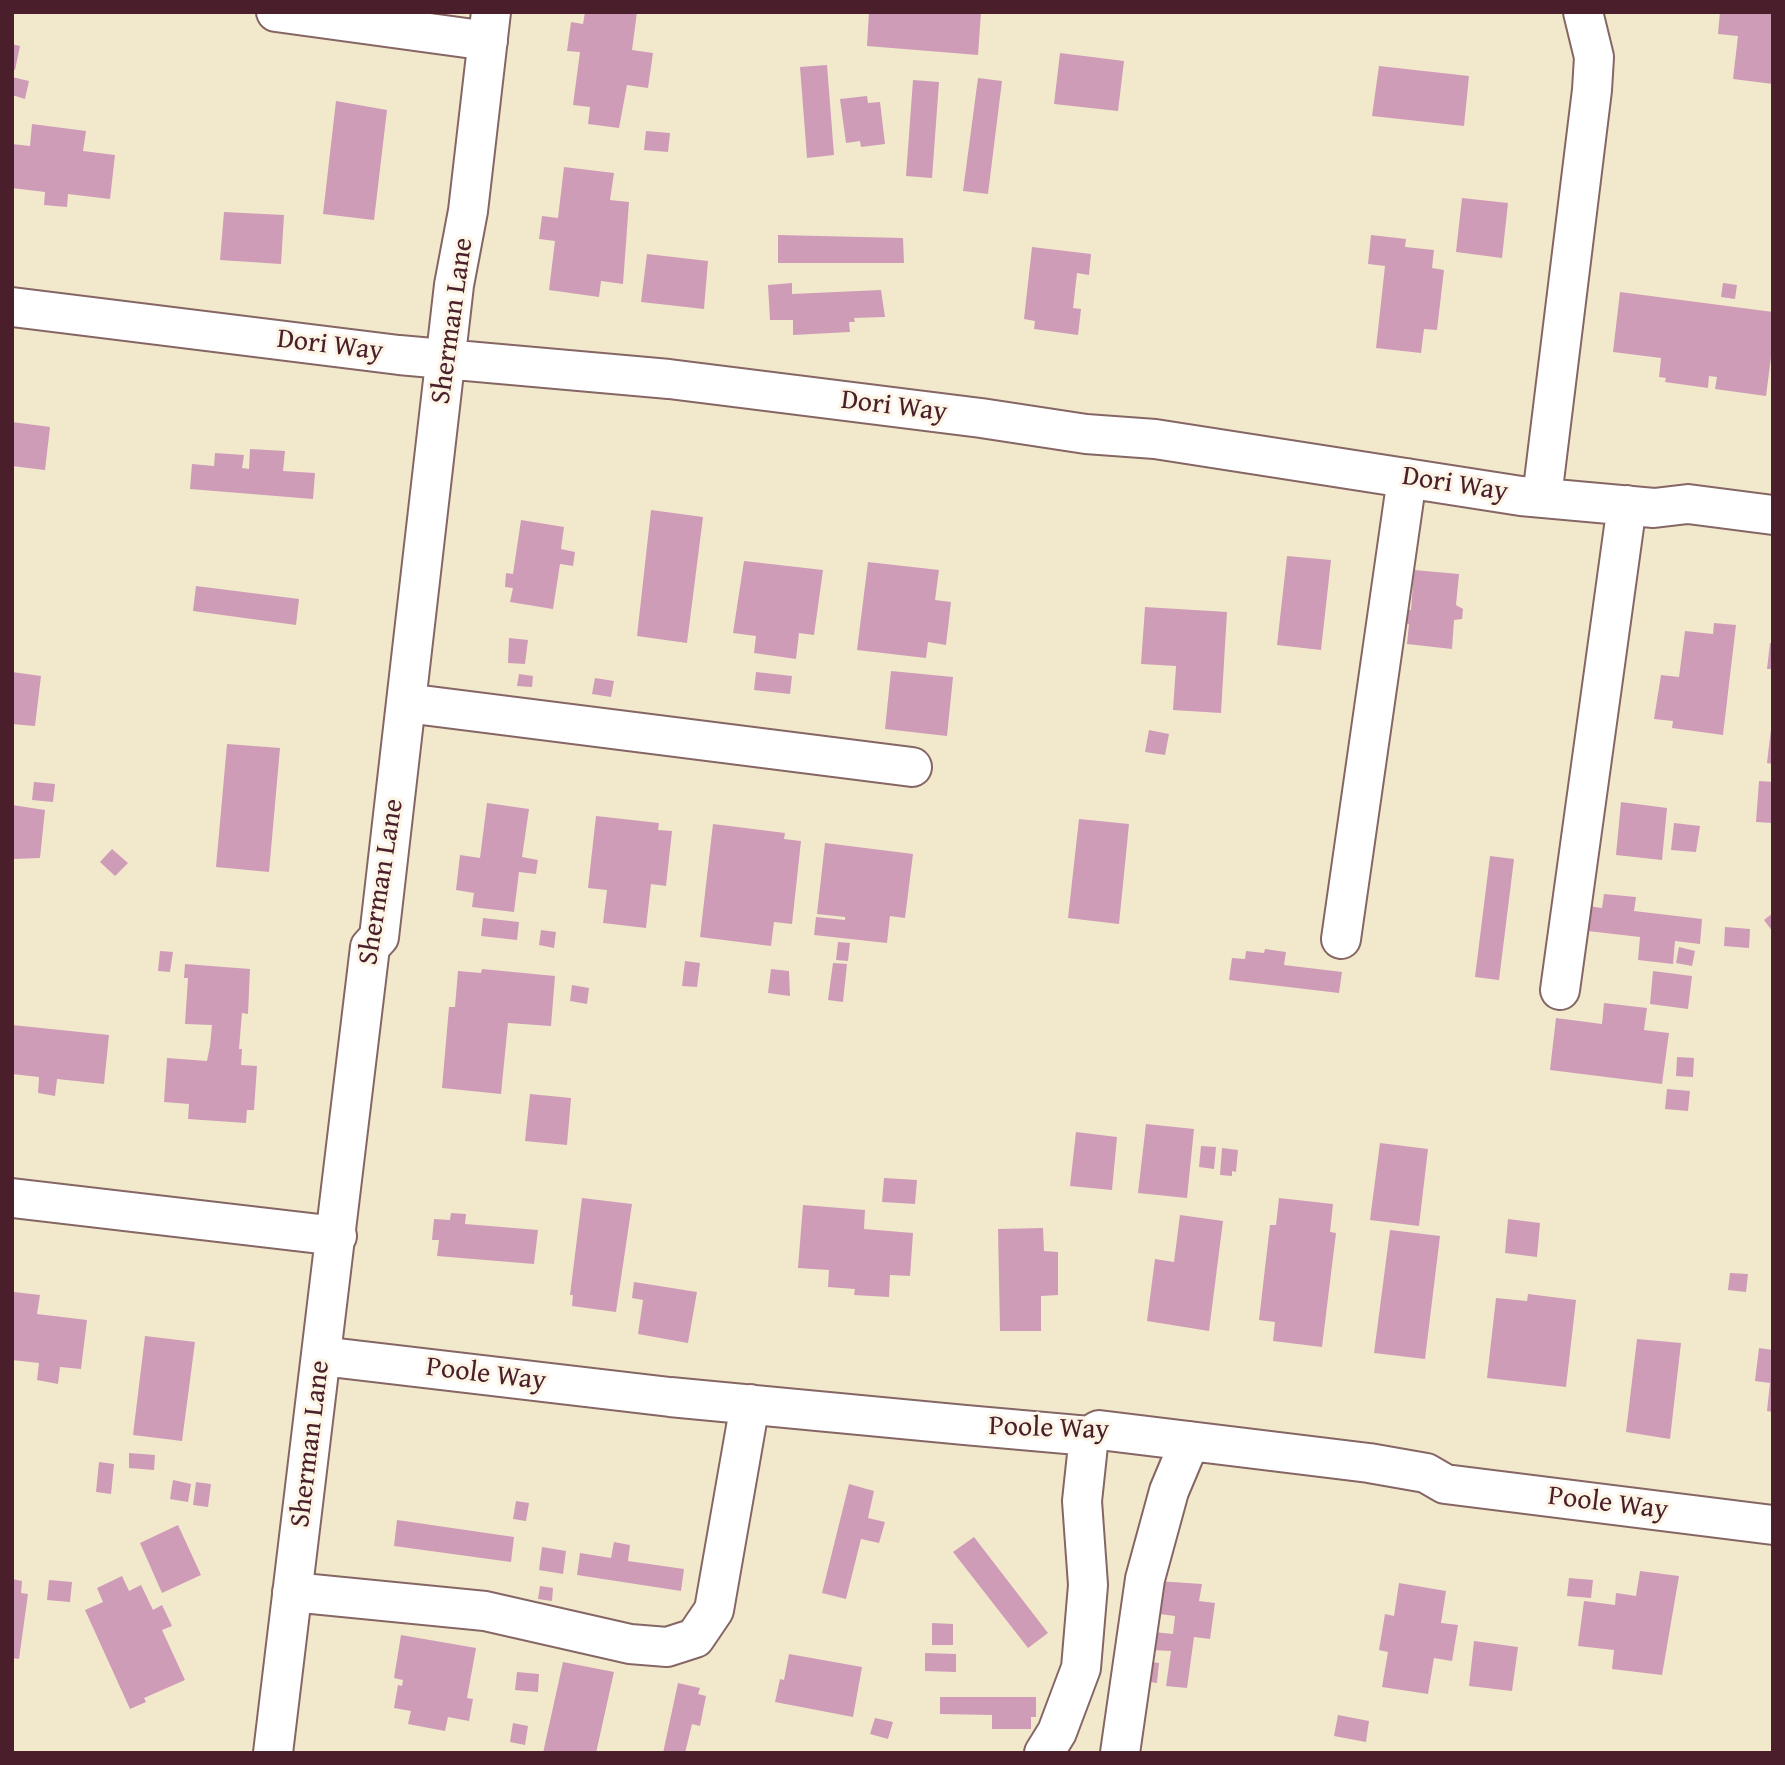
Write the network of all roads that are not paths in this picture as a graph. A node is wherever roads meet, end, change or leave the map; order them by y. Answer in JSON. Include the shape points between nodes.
{"nodes":[{"id":1,"x":276,"y":12,"type":"edge"},
{"id":2,"x":1583,"y":12,"type":"edge"},
{"id":3,"x":489,"y":27,"type":"edge"},
{"id":4,"x":12,"y":307,"type":"edge"},
{"id":5,"x":446,"y":357,"type":"junction"},
{"id":6,"x":1407,"y":478,"type":"junction"},
{"id":7,"x":1542,"y":498,"type":"junction"},
{"id":8,"x":1627,"y":505,"type":"junction"},
{"id":9,"x":1773,"y":515,"type":"edge"},
{"id":10,"x":406,"y":703,"type":"junction"},
{"id":11,"x":912,"y":767,"type":"dead end"},
{"id":12,"x":1341,"y":939,"type":"dead end"},
{"id":13,"x":1560,"y":990,"type":"dead end"},
{"id":14,"x":12,"y":1198,"type":"edge"},
{"id":15,"x":337,"y":1236,"type":"junction"},
{"id":16,"x":321,"y":1356,"type":"junction"},
{"id":17,"x":750,"y":1404,"type":"junction"},
{"id":18,"x":1089,"y":1436,"type":"junction"},
{"id":19,"x":1190,"y":1441,"type":"junction"},
{"id":20,"x":1773,"y":1525,"type":"edge"},
{"id":21,"x":292,"y":1592,"type":"junction"},
{"id":22,"x":273,"y":1753,"type":"edge"},
{"id":23,"x":1044,"y":1753,"type":"edge"},
{"id":24,"x":1120,"y":1753,"type":"edge"}],
"edges":[{"from":1,"to":3,"type":"street"},
{"from":2,"to":7,"type":"street","via":[[1594,57],[1592,90]]},
{"from":3,"to":5,"type":"street","name":"Sherman Lane"},
{"from":4,"to":5,"type":"street","name":"Dori Way"},
{"from":5,"to":6,"type":"street","name":"Dori Way","via":[[1155,439]]},
{"from":5,"to":10,"type":"street","name":"Sherman Lane"},
{"from":6,"to":7,"type":"street","name":"Dori Way"},
{"from":6,"to":12,"type":"street"},
{"from":7,"to":8,"type":"street","name":"Dori Way"},
{"from":8,"to":9,"type":"street","name":"Dori Way","via":[[1688,504]]},
{"from":8,"to":13,"type":"street"},
{"from":10,"to":11,"type":"street"},
{"from":10,"to":15,"type":"street","name":"Sherman Lane","via":[[379,937],[370,947]]},
{"from":14,"to":15,"type":"street"},
{"from":15,"to":16,"type":"street","name":"Sherman Lane"},
{"from":16,"to":17,"type":"street","name":"Poole Way"},
{"from":16,"to":21,"type":"street","name":"Sherman Lane"},
{"from":17,"to":18,"type":"street","name":"Poole Way"},
{"from":17,"to":21,"type":"street","via":[[714,1611],[695,1638],[667,1647],[630,1644],[485,1611]]},
{"from":18,"to":19,"type":"street","name":"Poole Way","via":[[1099,1430]]},
{"from":18,"to":23,"type":"street","via":[[1082,1501],[1088,1585],[1081,1668],[1057,1732]]},
{"from":19,"to":20,"type":"street","name":"Poole Way","via":[[1369,1463],[1426,1473],[1445,1484]]},
{"from":19,"to":24,"type":"street","via":[[1169,1491],[1145,1579]]},
{"from":21,"to":22,"type":"street","name":"Sherman Lane"}]}
